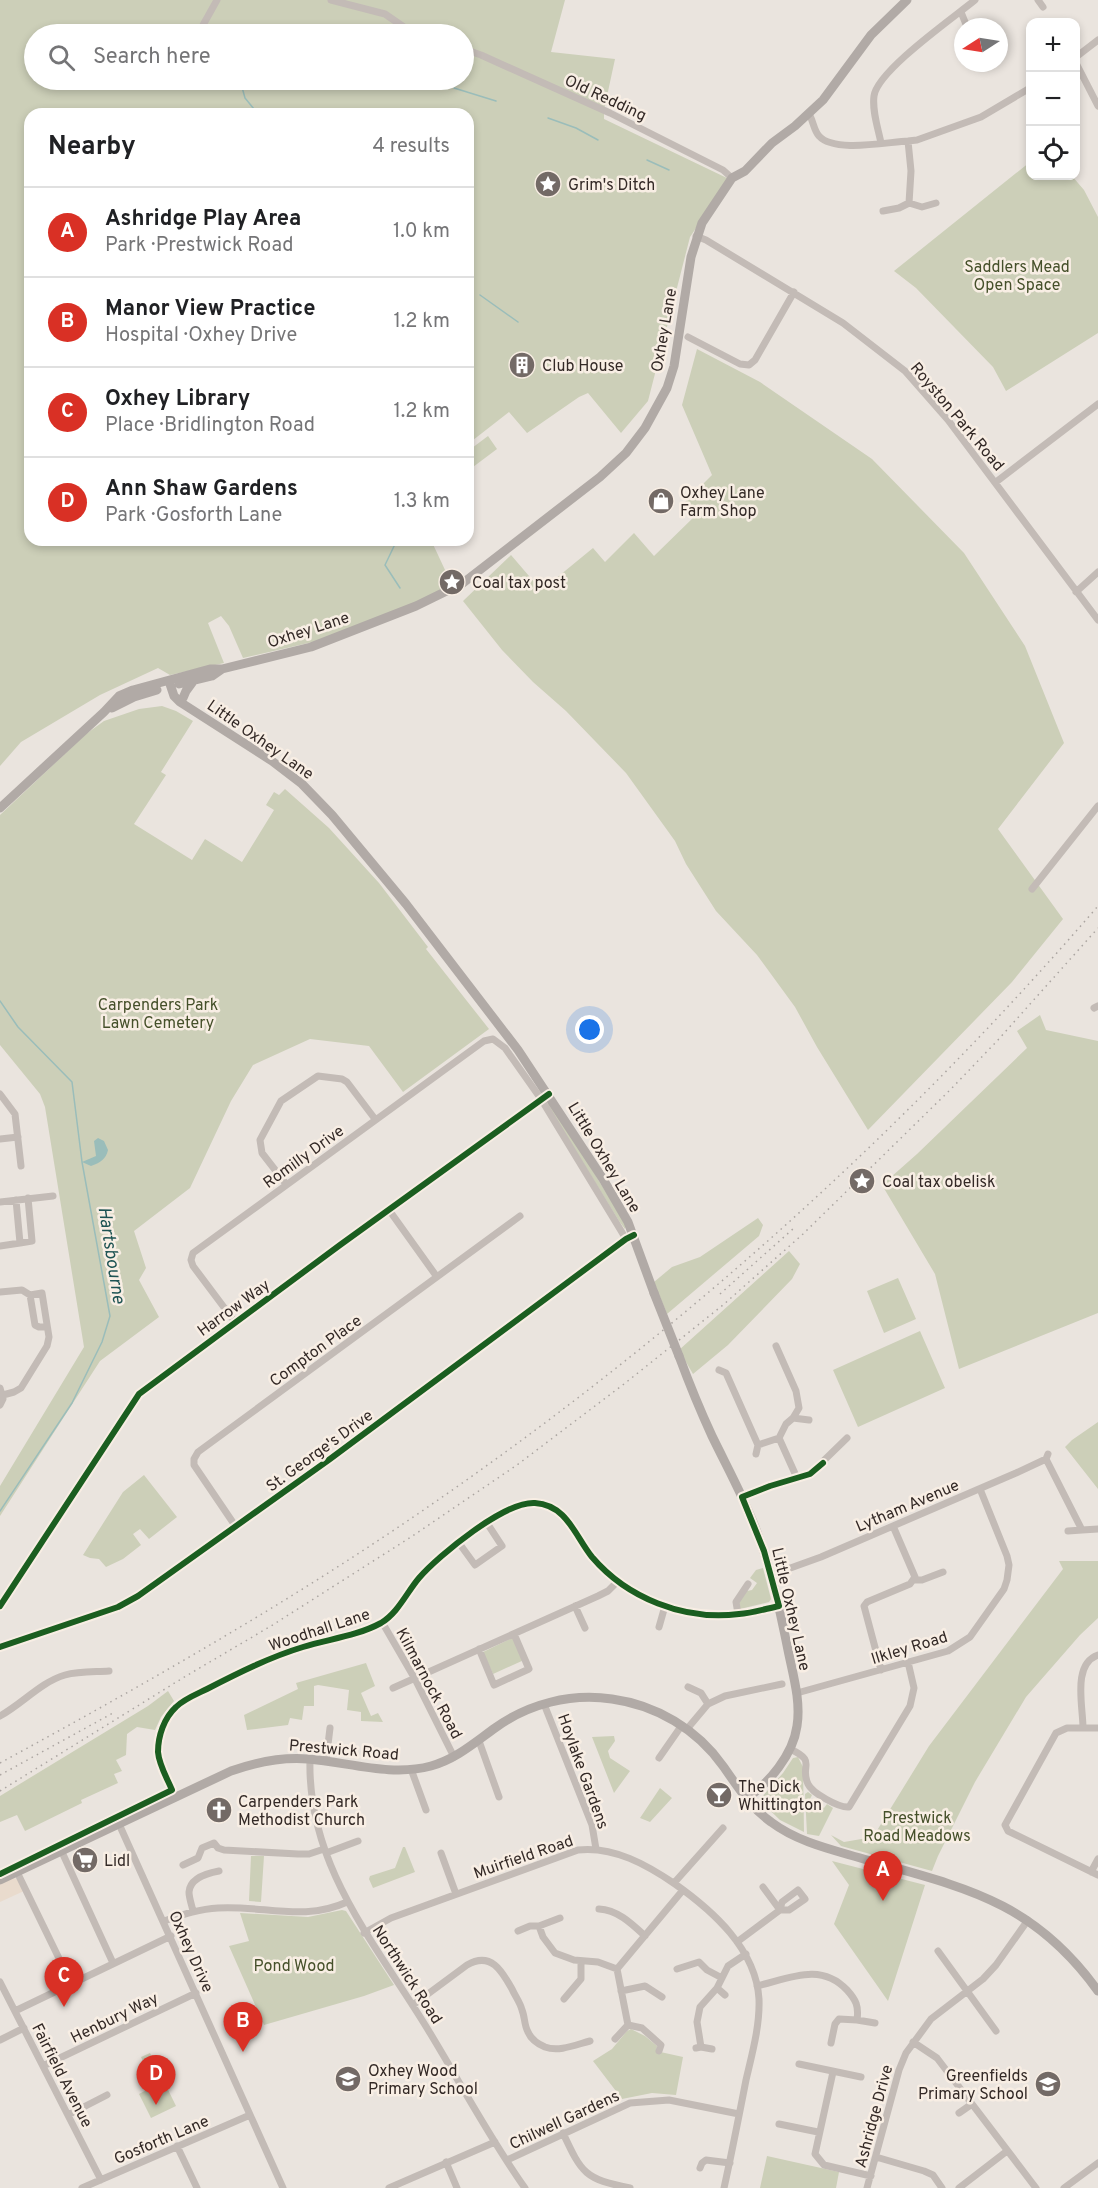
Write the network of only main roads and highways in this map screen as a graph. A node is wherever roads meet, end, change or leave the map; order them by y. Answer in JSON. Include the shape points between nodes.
{"nodes":[{"id":1,"x":907,"y":0,"type":"edge"},
{"id":2,"x":222,"y":669,"type":"junction"},
{"id":3,"x":194,"y":680,"type":"junction"},
{"id":4,"x":172,"y":683,"type":"junction"},
{"id":5,"x":184,"y":701,"type":"junction"},
{"id":6,"x":0,"y":808,"type":"edge"},
{"id":7,"x":746,"y":1799,"type":"junction"},
{"id":8,"x":0,"y":1880,"type":"edge"},
{"id":9,"x":1098,"y":1991,"type":"edge"}],
"edges":[{"from":1,"to":2,"type":"main road","name":"Oxhey Lane","via":[[871,35],[836,85],[809,114],[732,178],[702,223],[690,256],[674,366],[666,388],[645,428],[613,465],[449,591],[310,646]]},
{"from":2,"to":3,"type":"main road","name":"Oxhey Lane"},
{"from":2,"to":4,"type":"main road","name":"Oxhey Lane","via":[[210,669]]},
{"from":3,"to":4,"type":"main road","name":"Oxhey Lane"},
{"from":3,"to":5,"type":"main road"},
{"from":4,"to":5,"type":"main road","name":"Little Oxhey Lane"},
{"from":4,"to":6,"type":"main road","name":"Oxhey Lane","via":[[104,712]]},
{"from":5,"to":7,"type":"main road","name":"Little Oxhey Lane","bridge":true,"via":[[272,761],[320,802],[406,904],[518,1050],[545,1097],[621,1208],[704,1418],[758,1533],[779,1606],[797,1693],[797,1727],[790,1749],[774,1772]]},
{"from":7,"to":8,"type":"main road","name":"Prestwick Road","via":[[710,1749],[684,1727],[642,1706],[612,1699],[579,1698],[544,1704],[513,1717],[454,1757],[430,1767],[386,1769],[310,1759],[252,1764]]},
{"from":7,"to":9,"type":"main road","name":"Prestwick Road","via":[[770,1822],[797,1837],[966,1889],[1008,1907],[1066,1951]]}]}
